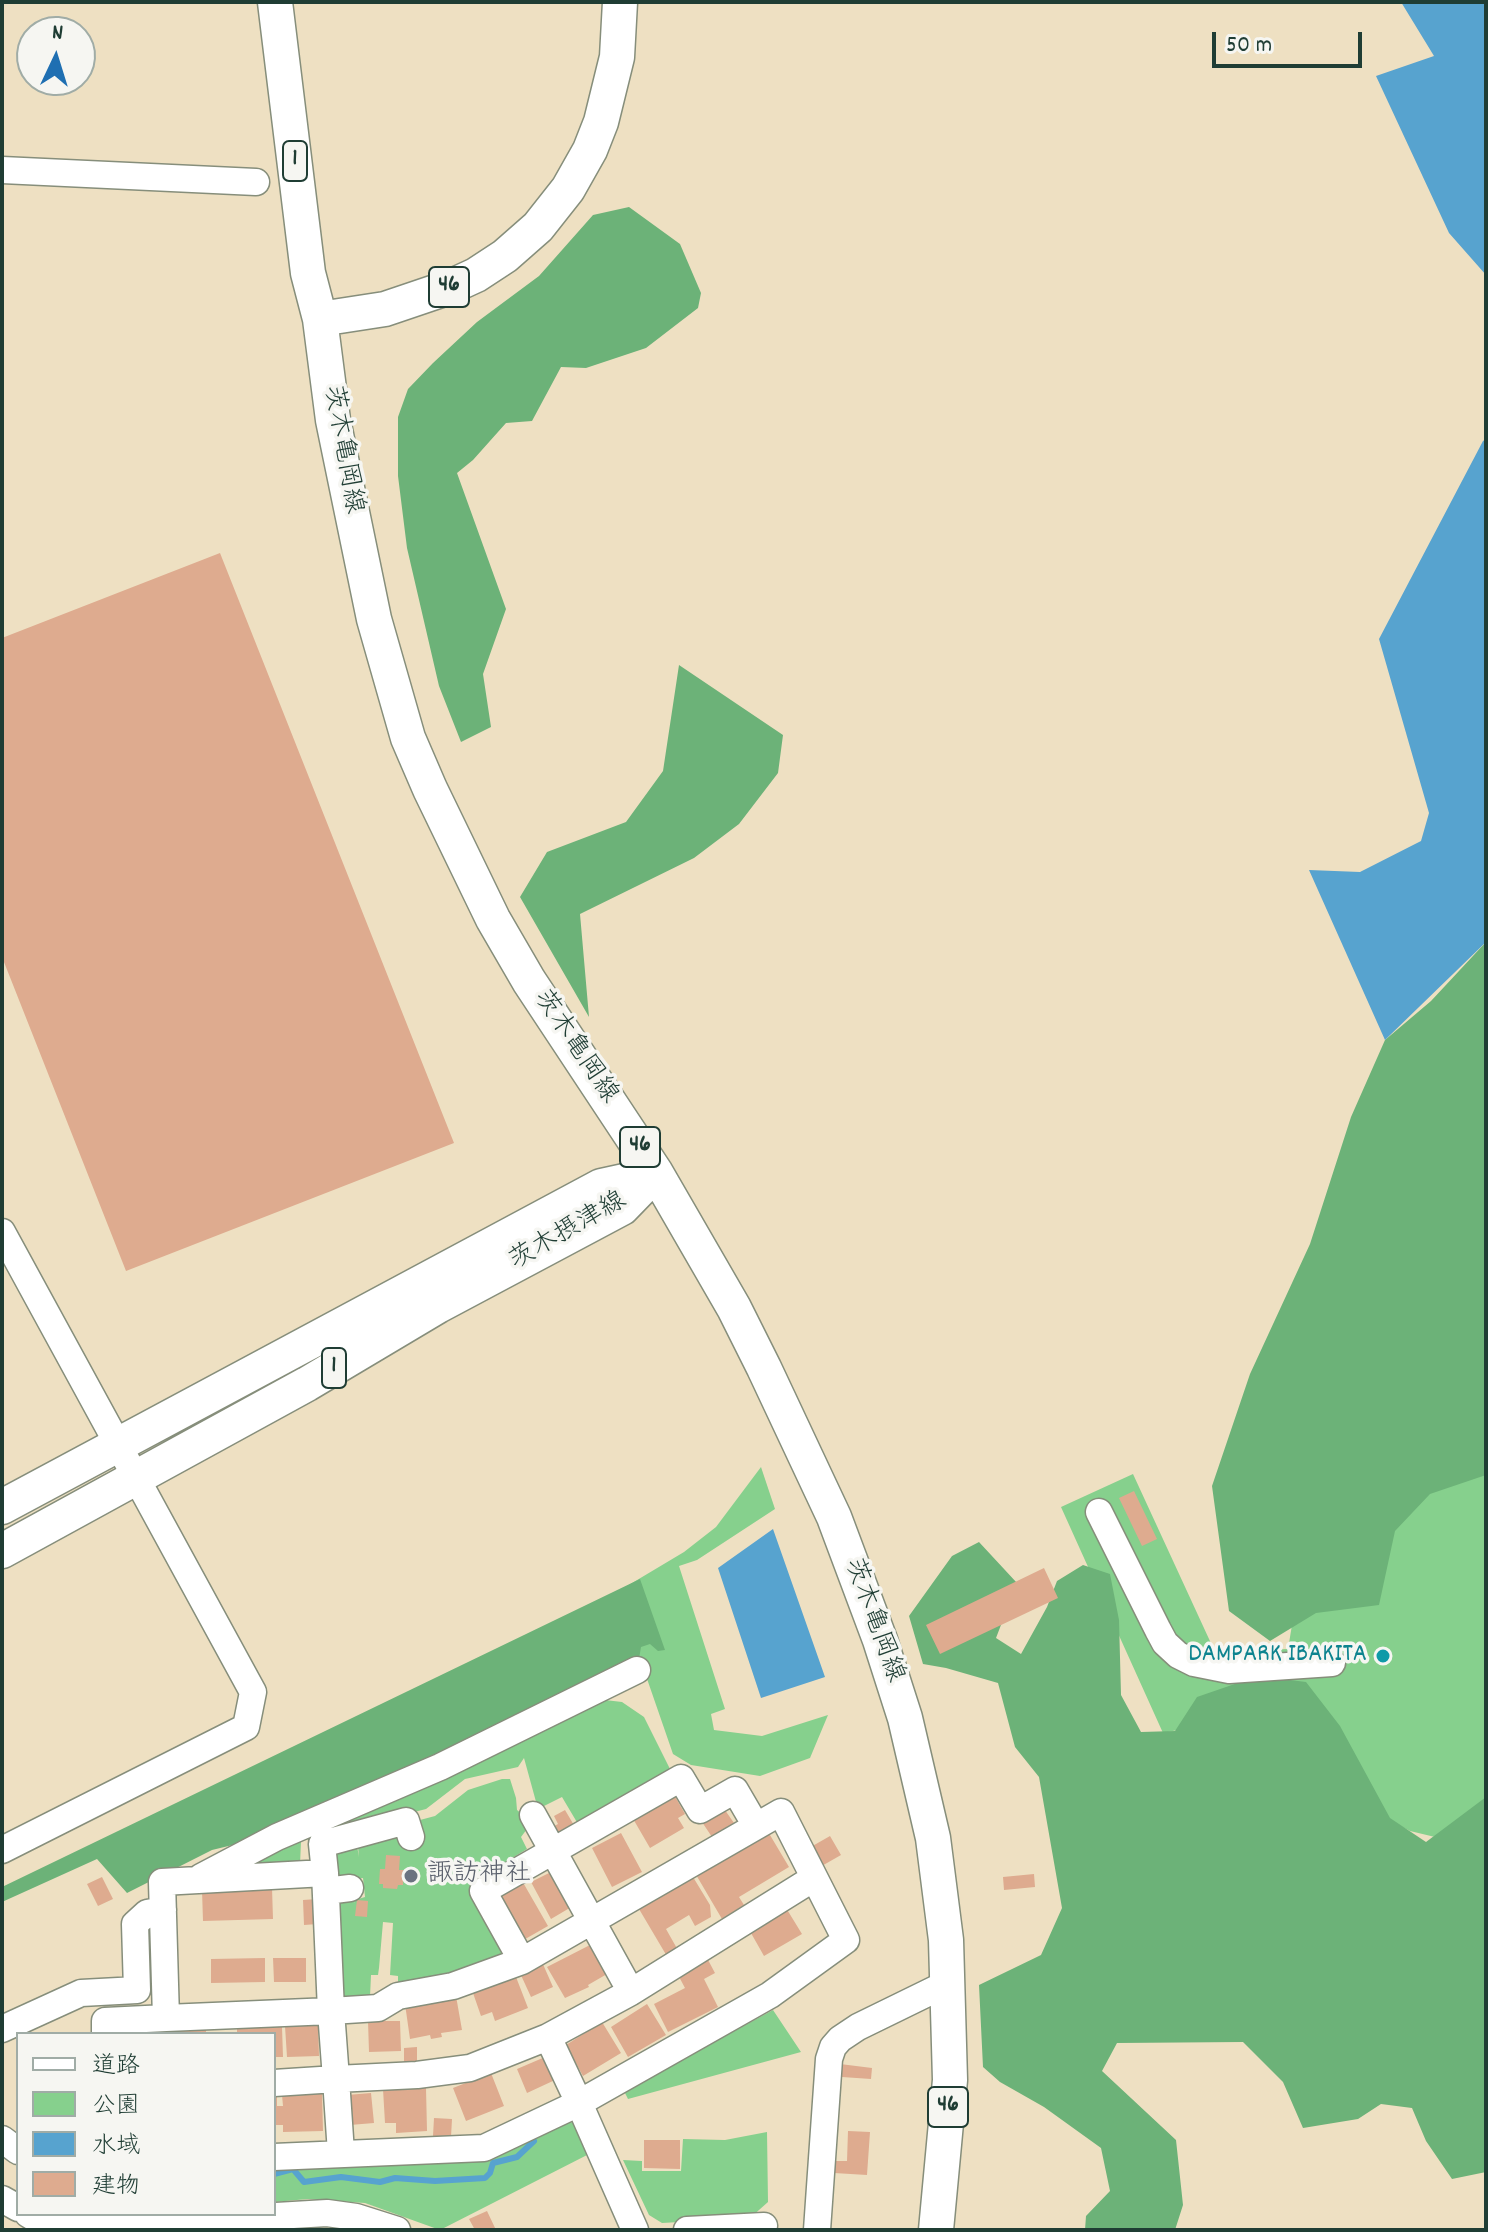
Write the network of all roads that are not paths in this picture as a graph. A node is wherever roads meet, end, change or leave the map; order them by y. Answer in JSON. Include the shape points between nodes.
{"nodes":[{"id":1,"x":275,"y":2,"type":"edge"},
{"id":2,"x":620,"y":2,"type":"edge"},
{"id":3,"x":2,"y":170,"type":"edge"},
{"id":4,"x":256,"y":182,"type":"dead end"},
{"id":5,"x":320,"y":319,"type":"junction"},
{"id":6,"x":656,"y":1173,"type":"junction"},
{"id":7,"x":2,"y":1232,"type":"edge"},
{"id":8,"x":117,"y":1444,"type":"junction"},
{"id":9,"x":135,"y":1478,"type":"junction"},
{"id":10,"x":2,"y":1507,"type":"edge"},
{"id":11,"x":1099,"y":1512,"type":"dead end"},
{"id":12,"x":2,"y":1551,"type":"edge"},
{"id":13,"x":1332,"y":1663,"type":"dead end"},
{"id":14,"x":625,"y":1670,"type":"dead end"},
{"id":15,"x":533,"y":1815,"type":"dead end"},
{"id":16,"x":756,"y":1826,"type":"junction"},
{"id":17,"x":411,"y":1837,"type":"dead end"},
{"id":18,"x":2,"y":1850,"type":"edge"},
{"id":19,"x":554,"y":1852,"type":"junction"},
{"id":20,"x":814,"y":1878,"type":"junction"},
{"id":21,"x":194,"y":1880,"type":"junction"},
{"id":22,"x":334,"y":1884,"type":"junction"},
{"id":23,"x":163,"y":1910,"type":"junction"},
{"id":24,"x":593,"y":1921,"type":"junction"},
{"id":25,"x":522,"y":1961,"type":"junction"},
{"id":26,"x":948,"y":1983,"type":"junction"},
{"id":27,"x":631,"y":1992,"type":"junction"},
{"id":28,"x":331,"y":2011,"type":"junction"},
{"id":29,"x":166,"y":2018,"type":"junction"},
{"id":30,"x":2,"y":2029,"type":"edge"},
{"id":31,"x":105,"y":2032,"type":"edge"},
{"id":32,"x":548,"y":2037,"type":"junction"},
{"id":33,"x":336,"y":2079,"type":"junction"},
{"id":34,"x":276,"y":2083,"type":"edge"},
{"id":35,"x":579,"y":2103,"type":"junction"},
{"id":36,"x":341,"y":2153,"type":"junction"},
{"id":37,"x":276,"y":2157,"type":"edge"},
{"id":38,"x":29,"y":2218,"type":"edge"},
{"id":39,"x":764,"y":2222,"type":"edge"},
{"id":40,"x":91,"y":2228,"type":"edge"},
{"id":41,"x":397,"y":2230,"type":"edge"},
{"id":42,"x":635,"y":2230,"type":"edge"},
{"id":43,"x":687,"y":2230,"type":"edge"},
{"id":44,"x":817,"y":2230,"type":"edge"},
{"id":45,"x":936,"y":2230,"type":"edge"}],
"edges":[{"from":1,"to":5,"type":"main road","number":"1","via":[[308,273]]},
{"from":2,"to":5,"type":"main road","number":"46","via":[[617,57],[601,122],[580,169],[525,241],[476,275],[400,305]]},
{"from":3,"to":4,"type":"street"},
{"from":5,"to":6,"type":"main road","name":"茨木亀岡線","number":"46","via":[[354,528],[408,738],[493,919]]},
{"from":6,"to":8,"type":"main road","name":"茨木摂津線","number":"1","via":[[601,1186]]},
{"from":6,"to":9,"type":"main road","name":"茨木摂津線","number":"1","via":[[622,1208]]},
{"from":6,"to":26,"type":"main road","name":"茨木亀岡線","number":"46","via":[[734,1308],[795,1429],[876,1629],[925,1796]]},
{"from":7,"to":8,"type":"street"},
{"from":8,"to":9,"type":"street"},
{"from":8,"to":10,"type":"main road","name":"茨木摂津線","number":"1"},
{"from":9,"to":12,"type":"main road","name":"茨木摂津線","number":"1"},
{"from":9,"to":18,"type":"street","via":[[253,1692],[246,1727]]},
{"from":11,"to":13,"type":"street","via":[[1165,1643],[1178,1655],[1229,1670]]},
{"from":14,"to":21,"type":"street","via":[[440,1767],[277,1837]]},
{"from":15,"to":19,"type":"street"},
{"from":16,"to":19,"type":"street","via":[[735,1790],[700,1810],[681,1778]]},
{"from":16,"to":20,"type":"street","via":[[781,1812]]},
{"from":16,"to":24,"type":"street"},
{"from":17,"to":22,"type":"street","via":[[406,1821],[322,1844]]},
{"from":19,"to":24,"type":"street"},
{"from":19,"to":25,"type":"street","via":[[483,1891]]},
{"from":20,"to":27,"type":"street"},
{"from":20,"to":35,"type":"street","via":[[846,1940],[770,1995]]},
{"from":21,"to":22,"type":"street"},
{"from":21,"to":23,"type":"street","via":[[162,1882]]},
{"from":22,"to":28,"type":"street"},
{"from":23,"to":29,"type":"street"},
{"from":23,"to":30,"type":"street","via":[[147,1913],[135,1924],[137,1990],[81,1993]]},
{"from":24,"to":25,"type":"street"},
{"from":24,"to":27,"type":"street"},
{"from":25,"to":28,"type":"street","via":[[453,1986],[398,1996],[378,2008]]},
{"from":26,"to":44,"type":"street","via":[[847,2033],[833,2047]]},
{"from":26,"to":45,"type":"main road","name":"茨木亀岡線","number":"46","via":[[950,2080]]},
{"from":27,"to":32,"type":"street"},
{"from":28,"to":29,"type":"street"},
{"from":28,"to":33,"type":"street"},
{"from":29,"to":31,"type":"street","via":[[105,2021]]},
{"from":32,"to":33,"type":"street","via":[[470,2068]]},
{"from":32,"to":35,"type":"street"},
{"from":33,"to":34,"type":"street"},
{"from":33,"to":36,"type":"street"},
{"from":35,"to":36,"type":"street","via":[[484,2148]]},
{"from":35,"to":42,"type":"street"},
{"from":36,"to":37,"type":"street"},
{"from":38,"to":40,"type":"street"},
{"from":39,"to":43,"type":"street"},
{"from":40,"to":41,"type":"street","via":[[327,2213]]}]}
